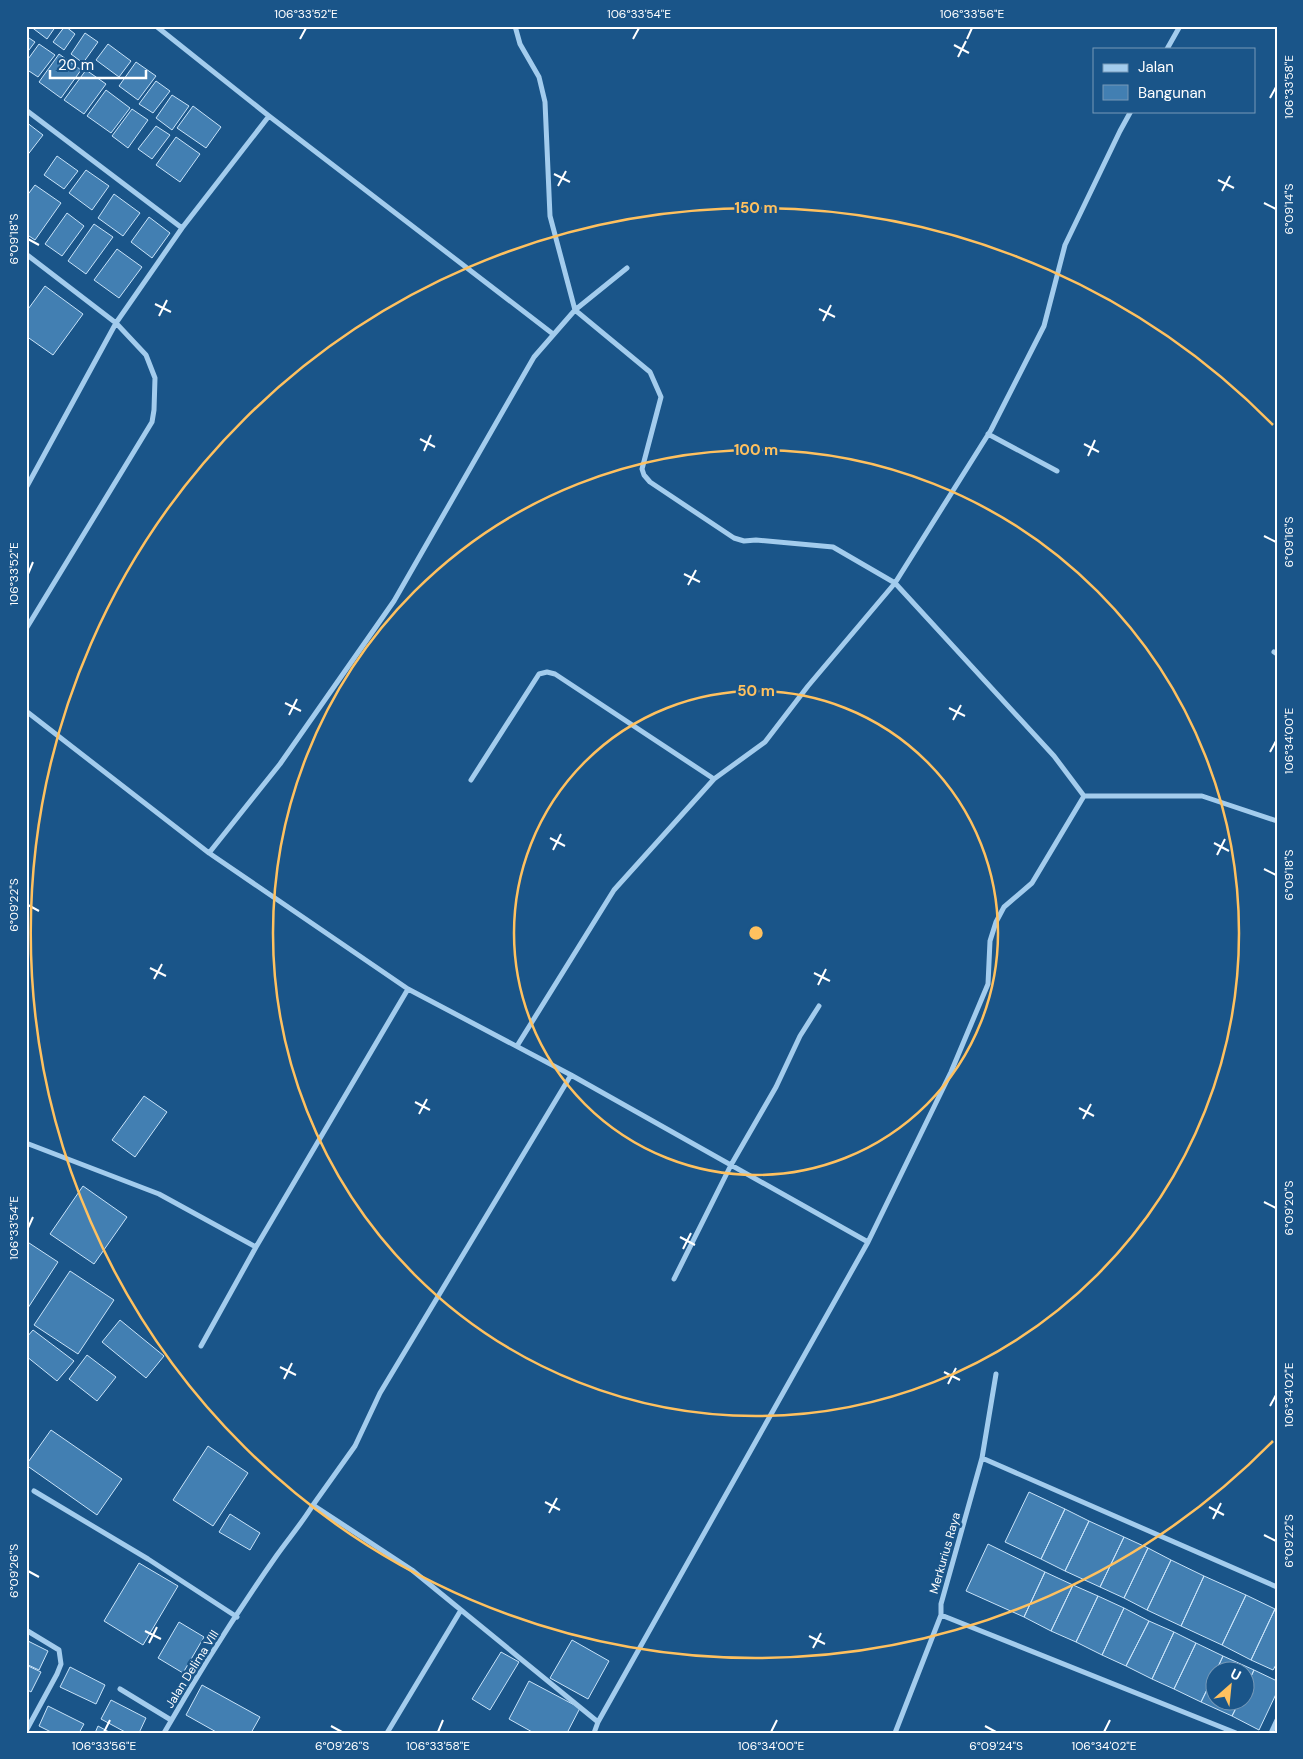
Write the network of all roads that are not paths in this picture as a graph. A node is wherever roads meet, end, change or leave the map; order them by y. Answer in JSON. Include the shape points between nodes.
{"nodes":[{"id":1,"x":156,"y":26,"type":"edge"},
{"id":2,"x":515,"y":26,"type":"edge"},
{"id":3,"x":1180,"y":26,"type":"edge"},
{"id":4,"x":1168,"y":48,"type":"edge"},
{"id":5,"x":26,"y":110,"type":"edge"},
{"id":6,"x":1130,"y":112,"type":"edge"},
{"id":7,"x":269,"y":116,"type":"junction"},
{"id":8,"x":182,"y":228,"type":"junction"},
{"id":9,"x":26,"y":254,"type":"edge"},
{"id":10,"x":627,"y":268,"type":"dead end"},
{"id":11,"x":574,"y":310,"type":"junction"},
{"id":12,"x":116,"y":323,"type":"junction"},
{"id":13,"x":553,"y":334,"type":"junction"},
{"id":14,"x":988,"y":434,"type":"junction"},
{"id":15,"x":1057,"y":471,"type":"dead end"},
{"id":16,"x":26,"y":488,"type":"edge"},
{"id":17,"x":895,"y":583,"type":"junction"},
{"id":18,"x":26,"y":629,"type":"edge"},
{"id":19,"x":26,"y":711,"type":"edge"},
{"id":20,"x":714,"y":779,"type":"junction"},
{"id":21,"x":471,"y":780,"type":"dead end"},
{"id":22,"x":1084,"y":796,"type":"junction"},
{"id":23,"x":1277,"y":821,"type":"edge"},
{"id":24,"x":209,"y":853,"type":"junction"},
{"id":25,"x":408,"y":988,"type":"junction"},
{"id":26,"x":819,"y":1006,"type":"dead end"},
{"id":27,"x":517,"y":1046,"type":"junction"},
{"id":28,"x":571,"y":1075,"type":"junction"},
{"id":29,"x":26,"y":1143,"type":"edge"},
{"id":30,"x":731,"y":1166,"type":"junction"},
{"id":31,"x":868,"y":1242,"type":"junction"},
{"id":32,"x":256,"y":1247,"type":"junction"},
{"id":33,"x":674,"y":1279,"type":"dead end"},
{"id":34,"x":201,"y":1346,"type":"dead end"},
{"id":35,"x":996,"y":1374,"type":"dead end"},
{"id":36,"x":982,"y":1458,"type":"junction"},
{"id":37,"x":34,"y":1491,"type":"dead end"},
{"id":38,"x":313,"y":1505,"type":"junction"},
{"id":39,"x":1277,"y":1586,"type":"edge"},
{"id":40,"x":461,"y":1610,"type":"junction"},
{"id":41,"x":941,"y":1615,"type":"junction"},
{"id":42,"x":237,"y":1617,"type":"junction"},
{"id":43,"x":26,"y":1630,"type":"edge"},
{"id":44,"x":120,"y":1689,"type":"dead end"},
{"id":45,"x":171,"y":1720,"type":"junction"},
{"id":46,"x":1277,"y":1720,"type":"edge"},
{"id":47,"x":598,"y":1722,"type":"junction"},
{"id":48,"x":26,"y":1731,"type":"edge"},
{"id":49,"x":164,"y":1733,"type":"edge"},
{"id":50,"x":387,"y":1733,"type":"edge"},
{"id":51,"x":594,"y":1733,"type":"edge"},
{"id":52,"x":895,"y":1733,"type":"edge"},
{"id":53,"x":1236,"y":1733,"type":"edge"},
{"id":54,"x":1271,"y":1733,"type":"edge"}],
"edges":[{"from":1,"to":7,"type":"street"},
{"from":2,"to":11,"type":"street","via":[[520,44],[539,77],[545,102],[550,216]]},
{"from":3,"to":4,"type":"street"},
{"from":5,"to":8,"type":"street"},
{"from":6,"to":14,"type":"street","via":[[1064,245],[1044,326]]},
{"from":7,"to":8,"type":"street"},
{"from":7,"to":13,"type":"street"},
{"from":8,"to":12,"type":"street"},
{"from":9,"to":12,"type":"street"},
{"from":10,"to":11,"type":"street"},
{"from":11,"to":13,"type":"street"},
{"from":11,"to":17,"type":"street","via":[[650,372],[661,397],[642,469],[650,482],[734,538],[833,547]]},
{"from":12,"to":16,"type":"street"},
{"from":12,"to":18,"type":"street","via":[[146,355],[151,365],[156,378],[154,418]]},
{"from":13,"to":24,"type":"street","via":[[534,357],[394,601],[280,764]]},
{"from":14,"to":15,"type":"street"},
{"from":14,"to":17,"type":"street"},
{"from":17,"to":20,"type":"street","via":[[765,742]]},
{"from":17,"to":22,"type":"street","via":[[1054,756]]},
{"from":19,"to":24,"type":"street"},
{"from":20,"to":21,"type":"street","via":[[555,674],[546,672],[539,674]]},
{"from":20,"to":27,"type":"street","via":[[614,890]]},
{"from":22,"to":23,"type":"street","via":[[1202,796]]},
{"from":22,"to":31,"type":"street","via":[[1032,883],[1004,908],[996,922],[990,941],[988,984],[952,1072]]},
{"from":24,"to":25,"type":"street"},
{"from":25,"to":27,"type":"street"},
{"from":25,"to":32,"type":"street"},
{"from":26,"to":30,"type":"street"},
{"from":27,"to":28,"type":"street"},
{"from":28,"to":30,"type":"street"},
{"from":28,"to":38,"type":"street","name":"Jalan Delima VIII","via":[[380,1393],[355,1446]]},
{"from":29,"to":32,"type":"street","via":[[159,1194]]},
{"from":30,"to":31,"type":"street"},
{"from":30,"to":33,"type":"street"},
{"from":31,"to":47,"type":"street"},
{"from":32,"to":34,"type":"street"},
{"from":35,"to":36,"type":"street","name":"Merkurius Raya"},
{"from":36,"to":39,"type":"street"},
{"from":36,"to":41,"type":"street","name":"Merkurius Raya","via":[[941,1604]]},
{"from":37,"to":42,"type":"street"},
{"from":38,"to":40,"type":"street","via":[[412,1570]]},
{"from":38,"to":42,"type":"street","name":"Jalan Delima VIII"},
{"from":40,"to":47,"type":"street"},
{"from":40,"to":50,"type":"street"},
{"from":41,"to":52,"type":"street","name":"Merkurius Raya"},
{"from":41,"to":53,"type":"street"},
{"from":42,"to":45,"type":"street","name":"Jalan Delima VIII"},
{"from":43,"to":48,"type":"street","via":[[59,1650],[61,1664]]},
{"from":44,"to":45,"type":"street"},
{"from":45,"to":49,"type":"street","name":"Jalan Delima VIII"},
{"from":46,"to":54,"type":"street"},
{"from":47,"to":51,"type":"street"}]}
